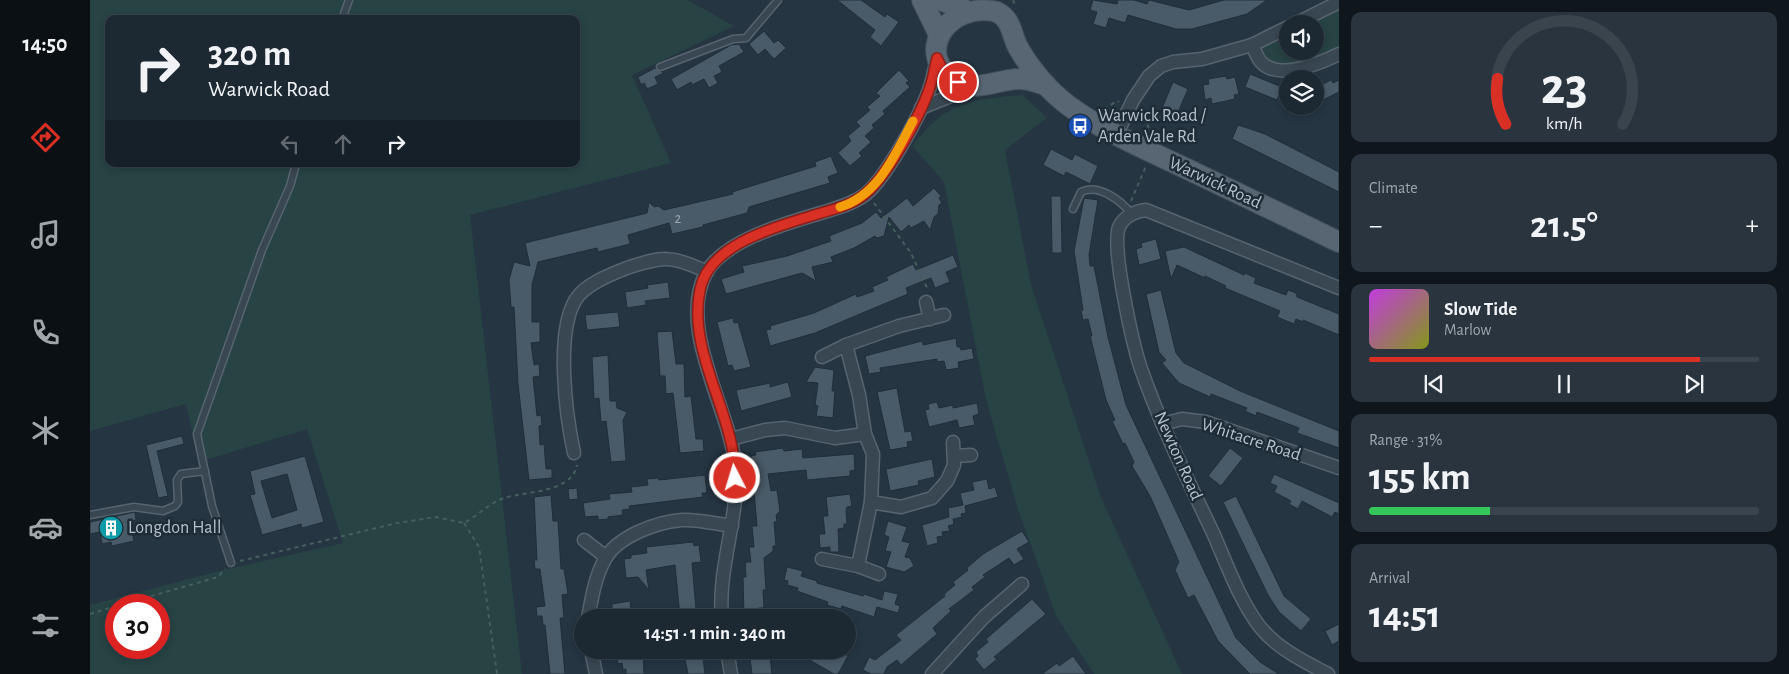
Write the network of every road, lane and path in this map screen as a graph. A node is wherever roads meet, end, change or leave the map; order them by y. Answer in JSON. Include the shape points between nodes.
{"nodes":[{"id":1,"x":349,"y":0,"type":"edge"},
{"id":2,"x":778,"y":0,"type":"edge"},
{"id":3,"x":922,"y":0,"type":"edge"},
{"id":4,"x":940,"y":0,"type":"edge"},
{"id":5,"x":1002,"y":0,"type":"edge"},
{"id":6,"x":1339,"y":2,"type":"edge"},
{"id":7,"x":966,"y":5,"type":"edge"},
{"id":8,"x":1322,"y":5,"type":"edge"},
{"id":9,"x":343,"y":15,"type":"edge"},
{"id":10,"x":1308,"y":15,"type":"edge"},
{"id":11,"x":1012,"y":28,"type":"junction"},
{"id":12,"x":1279,"y":32,"type":"edge"},
{"id":13,"x":938,"y":33,"type":"junction"},
{"id":14,"x":1252,"y":45,"type":"junction"},
{"id":15,"x":1018,"y":48,"type":"junction"},
{"id":16,"x":1339,"y":54,"type":"edge"},
{"id":17,"x":937,"y":58,"type":"junction"},
{"id":18,"x":660,"y":67,"type":"dead end"},
{"id":19,"x":996,"y":81,"type":"junction"},
{"id":20,"x":1046,"y":85,"type":"junction"},
{"id":21,"x":975,"y":86,"type":"junction"},
{"id":22,"x":1130,"y":107,"type":"junction"},
{"id":23,"x":921,"y":108,"type":"junction"},
{"id":24,"x":1103,"y":110,"type":"dead end"},
{"id":25,"x":1116,"y":136,"type":"junction"},
{"id":26,"x":1151,"y":137,"type":"dead end"},
{"id":27,"x":1147,"y":164,"type":"dead end"},
{"id":28,"x":295,"y":167,"type":"edge"},
{"id":29,"x":866,"y":194,"type":"junction"},
{"id":30,"x":1073,"y":209,"type":"dead end"},
{"id":31,"x":1130,"y":212,"type":"junction"},
{"id":32,"x":1339,"y":242,"type":"edge"},
{"id":33,"x":707,"y":272,"type":"junction"},
{"id":34,"x":1339,"y":288,"type":"edge"},
{"id":35,"x":926,"y":302,"type":"joint"},
{"id":36,"x":944,"y":316,"type":"dead end"},
{"id":37,"x":930,"y":319,"type":"junction"},
{"id":38,"x":846,"y":345,"type":"junction"},
{"id":39,"x":822,"y":356,"type":"dead end"},
{"id":40,"x":1162,"y":424,"type":"junction"},
{"id":41,"x":865,"y":434,"type":"junction"},
{"id":42,"x":731,"y":439,"type":"junction"},
{"id":43,"x":953,"y":442,"type":"dead end"},
{"id":44,"x":574,"y":453,"type":"joint"},
{"id":45,"x":954,"y":456,"type":"junction"},
{"id":46,"x":971,"y":456,"type":"dead end"},
{"id":47,"x":1339,"y":468,"type":"edge"},
{"id":48,"x":205,"y":471,"type":"junction"},
{"id":49,"x":871,"y":502,"type":"junction"},
{"id":50,"x":90,"y":515,"type":"edge"},
{"id":51,"x":464,"y":523,"type":"junction"},
{"id":52,"x":732,"y":526,"type":"junction"},
{"id":53,"x":584,"y":540,"type":"dead end"},
{"id":54,"x":606,"y":557,"type":"junction"},
{"id":55,"x":822,"y":559,"type":"dead end"},
{"id":56,"x":231,"y":563,"type":"junction"},
{"id":57,"x":858,"y":566,"type":"junction"},
{"id":58,"x":879,"y":574,"type":"dead end"},
{"id":59,"x":1022,"y":584,"type":"dead end"},
{"id":60,"x":158,"y":594,"type":"edge"},
{"id":61,"x":105,"y":609,"type":"edge"},
{"id":62,"x":590,"y":609,"type":"edge"},
{"id":63,"x":722,"y":609,"type":"edge"},
{"id":64,"x":90,"y":614,"type":"edge"},
{"id":65,"x":593,"y":659,"type":"edge"},
{"id":66,"x":728,"y":659,"type":"edge"},
{"id":67,"x":496,"y":674,"type":"edge"},
{"id":68,"x":596,"y":674,"type":"edge"},
{"id":69,"x":731,"y":674,"type":"edge"},
{"id":70,"x":932,"y":674,"type":"edge"},
{"id":71,"x":1328,"y":674,"type":"edge"}],
"edges":[{"from":1,"to":9,"type":"lane"},
{"from":2,"to":18,"type":"lane","via":[[746,38],[733,39]]},
{"from":3,"to":13,"type":"main road"},
{"from":4,"to":7,"type":"main road","name":"Warwick Road"},
{"from":5,"to":11,"type":"street"},
{"from":6,"to":8,"type":"street"},
{"from":7,"to":11,"type":"main road","name":"Warwick Road","via":[[1000,13]]},
{"from":7,"to":13,"type":"main road","via":[[944,22]]},
{"from":8,"to":10,"type":"street"},
{"from":11,"to":15,"type":"main road","name":"Warwick Road"},
{"from":12,"to":14,"type":"street"},
{"from":13,"to":17,"type":"main road"},
{"from":14,"to":16,"type":"street","via":[[1262,63],[1270,68],[1287,70],[1318,65]]},
{"from":14,"to":22,"type":"street","via":[[1161,66],[1148,76]]},
{"from":15,"to":19,"type":"main road","via":[[1009,70]]},
{"from":15,"to":20,"type":"main road","name":"Warwick Road"},
{"from":17,"to":21,"type":"main road","via":[[943,70],[958,82]]},
{"from":17,"to":23,"type":"street"},
{"from":19,"to":20,"type":"main road","name":"Warwick Road","via":[[1022,78]]},
{"from":19,"to":21,"type":"main road","name":"Warwick Road"},
{"from":20,"to":25,"type":"main road","name":"Warwick Road","via":[[1068,105]]},
{"from":21,"to":23,"type":"street"},
{"from":22,"to":24,"type":"path","via":[[1117,101]]},
{"from":22,"to":25,"type":"street"},
{"from":22,"to":26,"type":"path","via":[[1145,116]]},
{"from":23,"to":29,"type":"street","via":[[882,175]]},
{"from":25,"to":32,"type":"main road","name":"Warwick Road"},
{"from":27,"to":31,"type":"path"},
{"from":28,"to":48,"type":"lane","via":[[197,434]]},
{"from":29,"to":33,"type":"street","via":[[734,247],[719,256]]},
{"from":29,"to":35,"type":"path","via":[[911,253],[930,294]]},
{"from":30,"to":31,"type":"lane","via":[[1078,196],[1085,190],[1108,194]]},
{"from":31,"to":34,"type":"street","via":[[1146,210]]},
{"from":31,"to":40,"type":"street","name":"Newton Road","via":[[1119,226],[1116,242],[1119,268],[1140,367]]},
{"from":33,"to":42,"type":"street","via":[[699,297],[700,330],[714,389]]},
{"from":33,"to":44,"type":"street","via":[[683,260],[652,259],[613,273],[580,294],[569,317],[564,365],[565,401]]},
{"from":35,"to":37,"type":"street"},
{"from":36,"to":37,"type":"street"},
{"from":37,"to":38,"type":"street"},
{"from":38,"to":39,"type":"street"},
{"from":38,"to":41,"type":"street"},
{"from":40,"to":47,"type":"street","name":"Whitacre Road","via":[[1182,419],[1211,424]]},
{"from":40,"to":71,"type":"street","name":"Newton Road","via":[[1260,626],[1293,656]]},
{"from":41,"to":42,"type":"street","via":[[835,438],[785,428]]},
{"from":41,"to":49,"type":"street","via":[[874,454]]},
{"from":42,"to":52,"type":"street","via":[[736,464]]},
{"from":43,"to":45,"type":"street"},
{"from":44,"to":51,"type":"path","via":[[580,452],[576,470],[562,485],[502,499]]},
{"from":45,"to":46,"type":"street"},
{"from":45,"to":49,"type":"street","via":[[947,481],[932,498],[901,507]]},
{"from":48,"to":50,"type":"lane","via":[[181,474],[177,480],[178,502],[163,511],[134,507]]},
{"from":48,"to":56,"type":"lane","via":[[212,506]]},
{"from":49,"to":57,"type":"street"},
{"from":51,"to":56,"type":"path","via":[[436,517]]},
{"from":51,"to":67,"type":"path","via":[[479,547]]},
{"from":52,"to":54,"type":"street","via":[[683,520],[658,525],[622,541]]},
{"from":52,"to":63,"type":"street"},
{"from":53,"to":54,"type":"street"},
{"from":54,"to":62,"type":"street","via":[[594,584]]},
{"from":55,"to":57,"type":"street"},
{"from":56,"to":60,"type":"path","via":[[218,577]]},
{"from":57,"to":58,"type":"street"},
{"from":59,"to":70,"type":"street","via":[[1007,588]]},
{"from":61,"to":64,"type":"path"},
{"from":65,"to":68,"type":"street"},
{"from":66,"to":69,"type":"street"}]}
